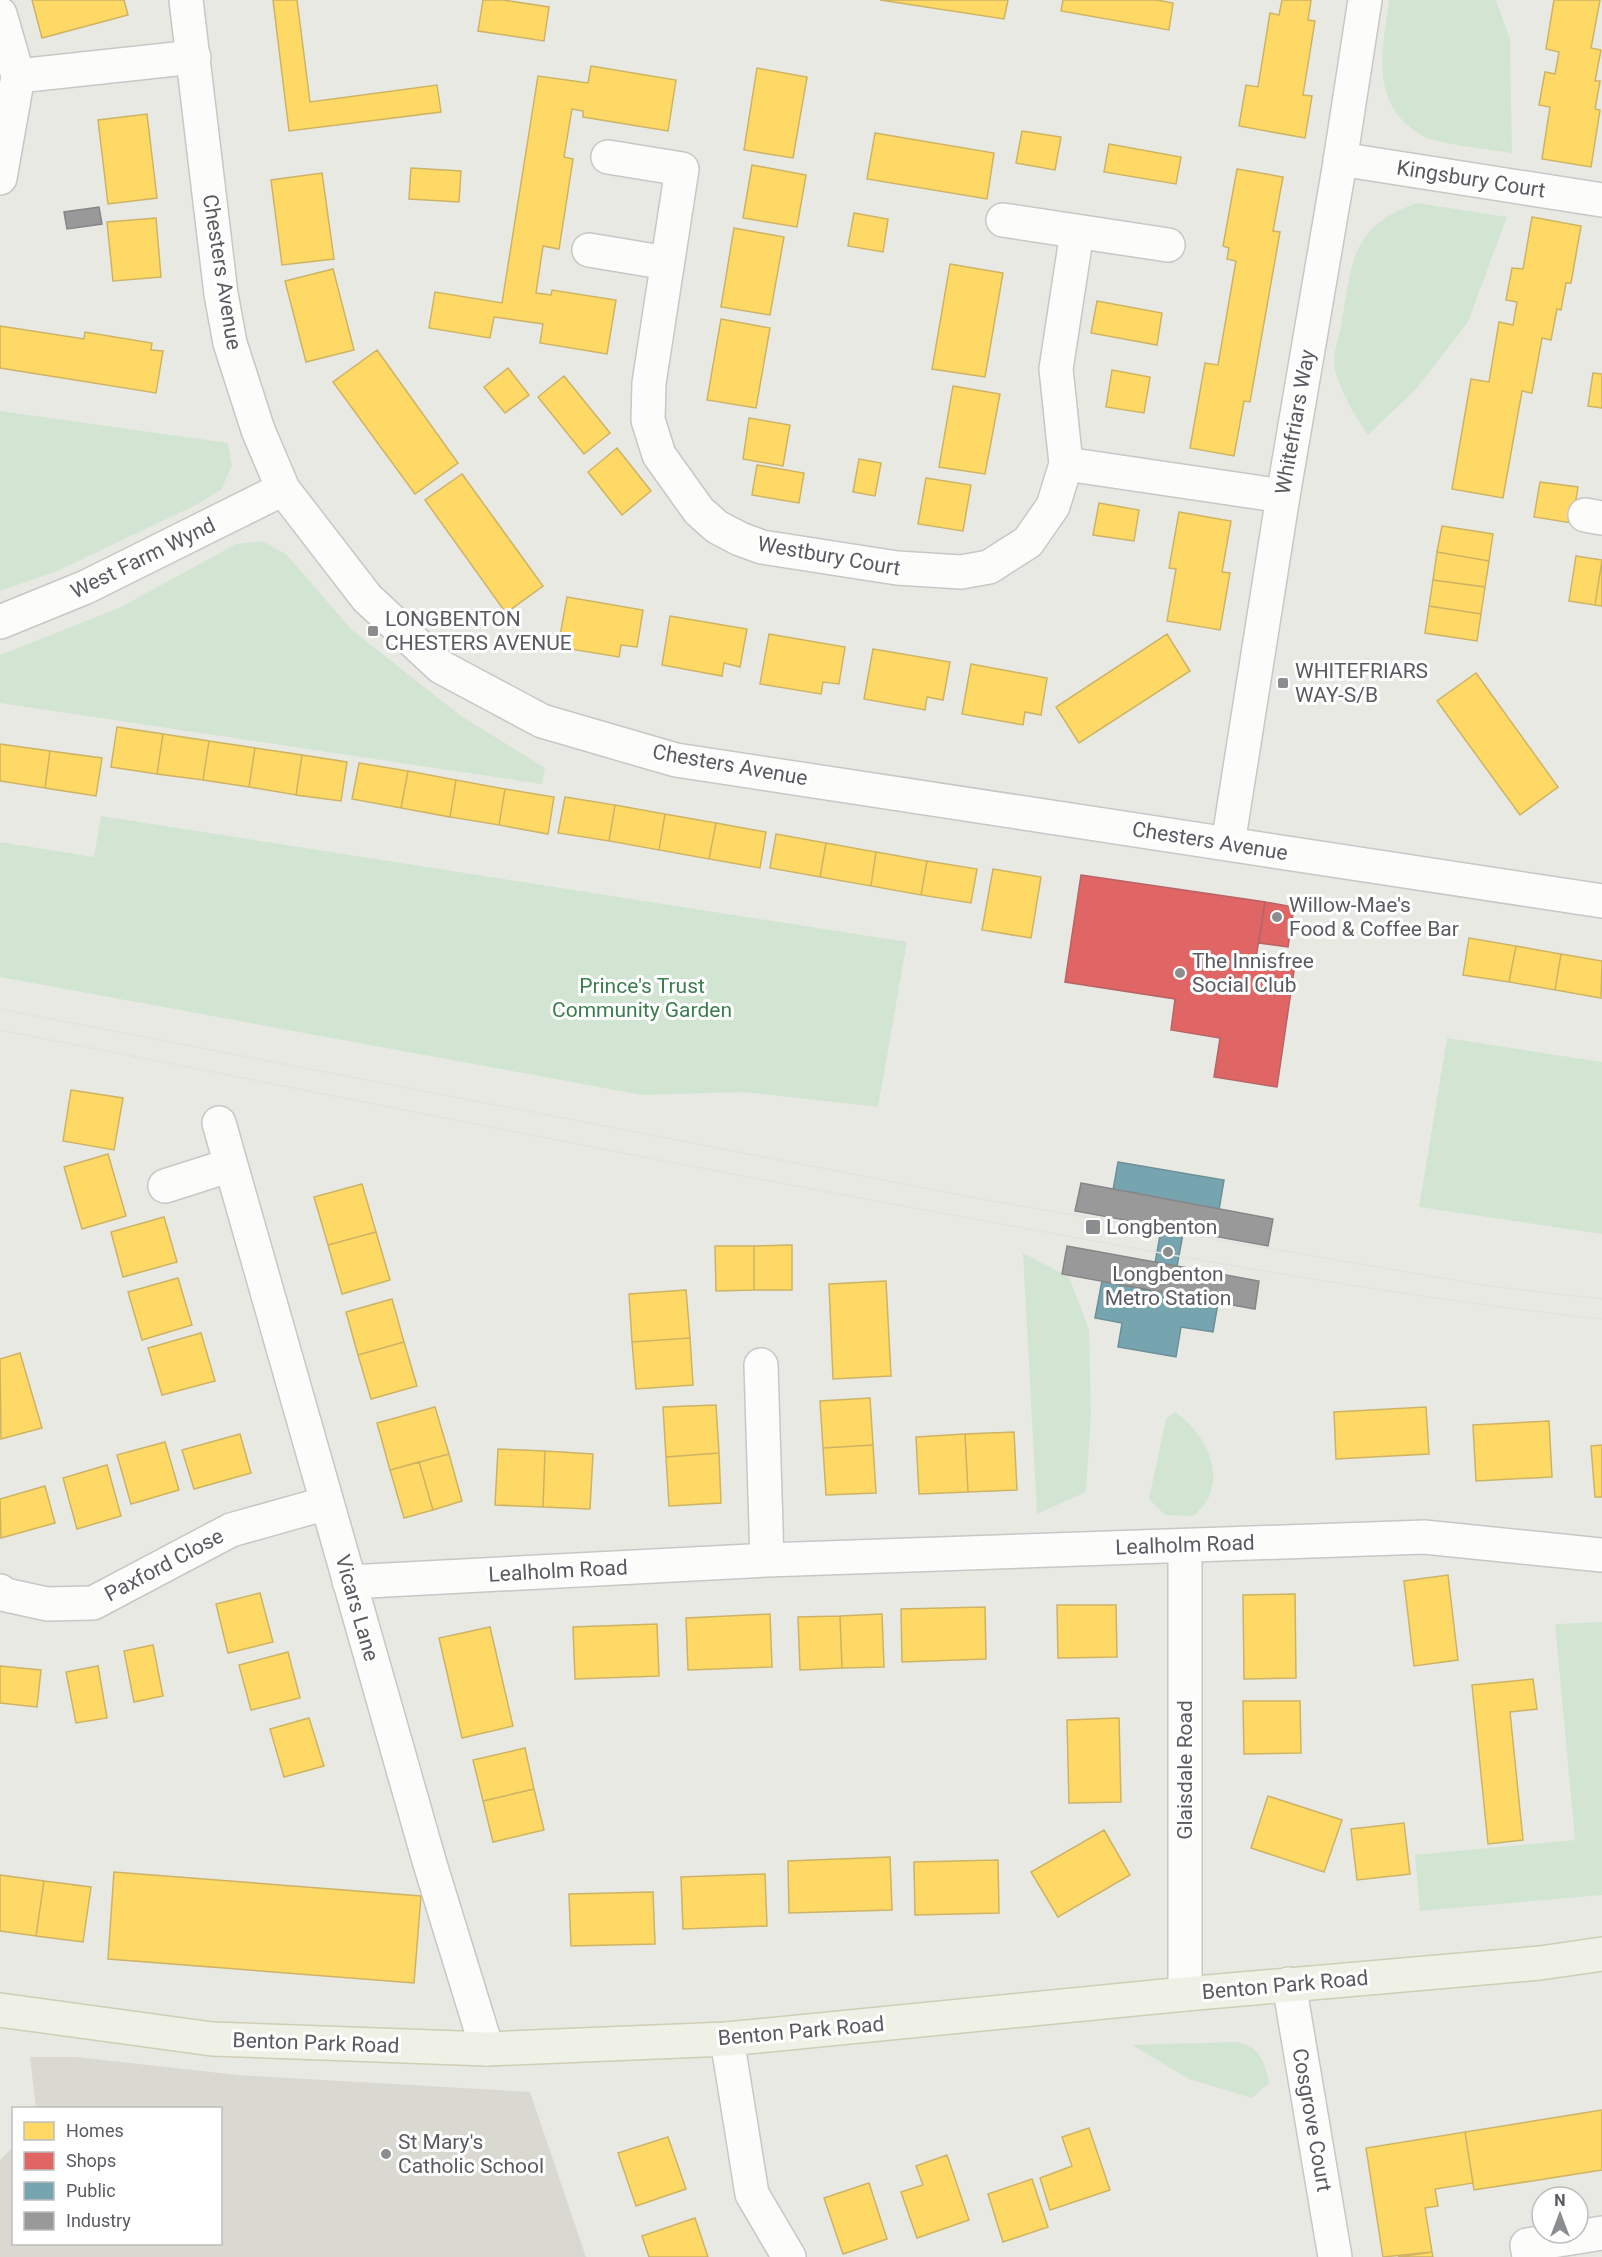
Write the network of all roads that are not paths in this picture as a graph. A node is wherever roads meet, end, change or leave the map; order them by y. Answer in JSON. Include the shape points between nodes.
{"nodes":[{"id":1,"x":186,"y":0,"type":"edge"},
{"id":2,"x":1365,"y":0,"type":"edge"},
{"id":3,"x":0,"y":14,"type":"edge"},
{"id":4,"x":194,"y":57,"type":"junction"},
{"id":5,"x":18,"y":76,"type":"junction"},
{"id":6,"x":608,"y":158,"type":"dead end"},
{"id":7,"x":1340,"y":159,"type":"junction"},
{"id":8,"x":0,"y":178,"type":"edge"},
{"id":9,"x":1602,"y":200,"type":"edge"},
{"id":10,"x":1003,"y":220,"type":"dead end"},
{"id":11,"x":1077,"y":232,"type":"junction"},
{"id":12,"x":1168,"y":245,"type":"dead end"},
{"id":13,"x":589,"y":250,"type":"dead end"},
{"id":14,"x":667,"y":263,"type":"junction"},
{"id":15,"x":1066,"y":464,"type":"junction"},
{"id":16,"x":283,"y":489,"type":"junction"},
{"id":17,"x":1282,"y":496,"type":"junction"},
{"id":18,"x":0,"y":621,"type":"edge"},
{"id":19,"x":1228,"y":844,"type":"junction"},
{"id":20,"x":1602,"y":901,"type":"edge"},
{"id":21,"x":219,"y":1123,"type":"dead end"},
{"id":22,"x":231,"y":1165,"type":"junction"},
{"id":23,"x":165,"y":1186,"type":"dead end"},
{"id":24,"x":761,"y":1365,"type":"dead end"},
{"id":25,"x":327,"y":1503,"type":"junction"},
{"id":26,"x":1185,"y":1545,"type":"junction"},
{"id":27,"x":1602,"y":1555,"type":"edge"},
{"id":28,"x":767,"y":1560,"type":"junction"},
{"id":29,"x":349,"y":1582,"type":"junction"},
{"id":30,"x":0,"y":1591,"type":"edge"},
{"id":31,"x":1602,"y":1954,"type":"edge"},
{"id":32,"x":1288,"y":1984,"type":"junction"},
{"id":33,"x":1185,"y":1994,"type":"junction"},
{"id":34,"x":0,"y":2010,"type":"edge"},
{"id":35,"x":727,"y":2039,"type":"junction"},
{"id":36,"x":487,"y":2049,"type":"junction"},
{"id":37,"x":1602,"y":2233,"type":"edge"},
{"id":38,"x":789,"y":2257,"type":"edge"},
{"id":39,"x":1335,"y":2257,"type":"edge"},
{"id":40,"x":1528,"y":2257,"type":"edge"}],
"edges":[{"from":1,"to":4,"type":"street","name":"Chesters Avenue"},
{"from":2,"to":7,"type":"street","name":"Whitefriars Way"},
{"from":3,"to":5,"type":"street"},
{"from":4,"to":5,"type":"street"},
{"from":4,"to":16,"type":"street","name":"Chesters Avenue","via":[[230,343],[258,430]]},
{"from":5,"to":8,"type":"street"},
{"from":6,"to":14,"type":"street","name":"Westbury Court","via":[[682,169]]},
{"from":7,"to":9,"type":"street","name":"Kingsbury Court"},
{"from":7,"to":17,"type":"street","name":"Whitefriars Way"},
{"from":10,"to":11,"type":"street"},
{"from":11,"to":12,"type":"street"},
{"from":11,"to":15,"type":"street","name":"Westbury Court","via":[[1056,369]]},
{"from":13,"to":14,"type":"street"},
{"from":14,"to":15,"type":"street","name":"Westbury Court","via":[[649,383],[648,420],[653,439],[669,471],[699,511],[717,527],[740,539],[762,546],[924,571],[961,572],[989,567],[1019,549],[1042,525],[1061,487]]},
{"from":15,"to":17,"type":"street"},
{"from":16,"to":18,"type":"street","name":"West Farm Wynd","via":[[86,587]]},
{"from":16,"to":19,"type":"street","name":"Chesters Avenue","via":[[367,598],[441,667],[542,721],[676,760]]},
{"from":17,"to":19,"type":"street","name":"Whitefriars Way"},
{"from":19,"to":20,"type":"street","name":"Chesters Avenue"},
{"from":21,"to":22,"type":"street","name":"Vicars Lane"},
{"from":22,"to":23,"type":"street"},
{"from":22,"to":25,"type":"street","name":"Vicars Lane"},
{"from":24,"to":28,"type":"street"},
{"from":25,"to":29,"type":"street","name":"Vicars Lane"},
{"from":25,"to":30,"type":"street","name":"Paxford Close","via":[[231,1530],[93,1603],[47,1604]]},
{"from":26,"to":27,"type":"street","name":"Lealholm Road","via":[[1424,1537]]},
{"from":26,"to":28,"type":"street","name":"Lealholm Road"},
{"from":26,"to":33,"type":"street","name":"Glaisdale Road"},
{"from":28,"to":29,"type":"street","name":"Lealholm Road"},
{"from":29,"to":36,"type":"street","name":"Vicars Lane"},
{"from":31,"to":32,"type":"main road","name":"Benton Park Road"},
{"from":32,"to":33,"type":"main road","name":"Benton Park Road"},
{"from":32,"to":39,"type":"street","name":"Cosgrove Court"},
{"from":33,"to":35,"type":"main road","name":"Benton Park Road"},
{"from":34,"to":36,"type":"main road","name":"Benton Park Road","via":[[212,2038]]},
{"from":35,"to":36,"type":"main road","name":"Benton Park Road"},
{"from":35,"to":38,"type":"street","via":[[752,2194]]},
{"from":37,"to":40,"type":"street","via":[[1527,2245]]}]}
